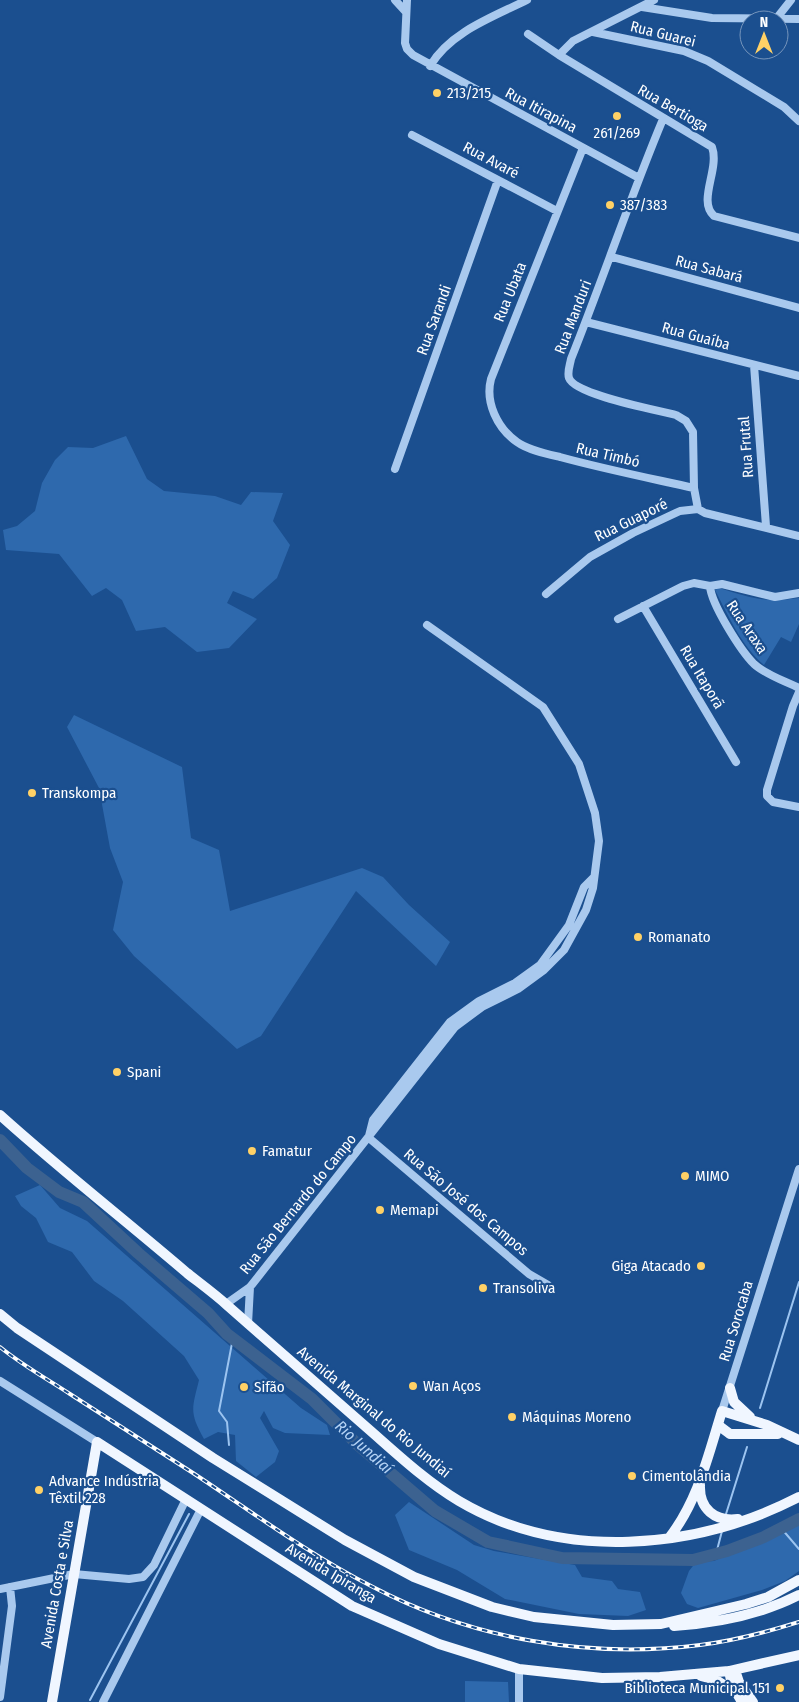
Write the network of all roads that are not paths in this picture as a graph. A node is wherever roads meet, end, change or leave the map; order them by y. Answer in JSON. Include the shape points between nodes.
{"nodes":[{"id":1,"x":395,"y":0,"type":"edge"},
{"id":2,"x":407,"y":0,"type":"edge"},
{"id":3,"x":527,"y":0,"type":"edge"},
{"id":4,"x":654,"y":0,"type":"edge"},
{"id":5,"x":791,"y":0,"type":"edge"},
{"id":6,"x":642,"y":7,"type":"junction"},
{"id":7,"x":783,"y":10,"type":"edge"},
{"id":8,"x":406,"y":12,"type":"junction"},
{"id":9,"x":739,"y":18,"type":"edge"},
{"id":10,"x":593,"y":32,"type":"junction"},
{"id":11,"x":528,"y":34,"type":"dead end"},
{"id":12,"x":559,"y":55,"type":"junction"},
{"id":13,"x":430,"y":66,"type":"junction"},
{"id":14,"x":663,"y":119,"type":"junction"},
{"id":15,"x":799,"y":120,"type":"edge"},
{"id":16,"x":412,"y":135,"type":"dead end"},
{"id":17,"x":583,"y":148,"type":"junction"},
{"id":18,"x":639,"y":178,"type":"junction"},
{"id":19,"x":498,"y":180,"type":"junction"},
{"id":20,"x":557,"y":210,"type":"junction"},
{"id":21,"x":799,"y":238,"type":"edge"},
{"id":22,"x":612,"y":256,"type":"junction"},
{"id":23,"x":799,"y":308,"type":"edge"},
{"id":24,"x":586,"y":322,"type":"junction"},
{"id":25,"x":754,"y":366,"type":"junction"},
{"id":26,"x":799,"y":376,"type":"edge"},
{"id":27,"x":518,"y":443,"type":"joint"},
{"id":28,"x":395,"y":469,"type":"dead end"},
{"id":29,"x":694,"y":488,"type":"junction"},
{"id":30,"x":698,"y":509,"type":"junction"},
{"id":31,"x":766,"y":526,"type":"junction"},
{"id":32,"x":799,"y":536,"type":"edge"},
{"id":33,"x":710,"y":586,"type":"junction"},
{"id":34,"x":799,"y":593,"type":"edge"},
{"id":35,"x":546,"y":594,"type":"dead end"},
{"id":36,"x":643,"y":606,"type":"junction"},
{"id":37,"x":618,"y":619,"type":"dead end"},
{"id":38,"x":427,"y":626,"type":"dead end"},
{"id":39,"x":799,"y":688,"type":"edge"},
{"id":40,"x":799,"y":692,"type":"edge"},
{"id":41,"x":736,"y":762,"type":"dead end"},
{"id":42,"x":799,"y":807,"type":"edge"},
{"id":43,"x":0,"y":1116,"type":"edge"},
{"id":44,"x":369,"y":1138,"type":"junction"},
{"id":45,"x":799,"y":1169,"type":"edge"},
{"id":46,"x":548,"y":1285,"type":"dead end"},
{"id":47,"x":250,"y":1288,"type":"junction"},
{"id":48,"x":226,"y":1304,"type":"junction"},
{"id":49,"x":0,"y":1314,"type":"edge"},
{"id":50,"x":248,"y":1324,"type":"junction"},
{"id":51,"x":0,"y":1381,"type":"edge"},
{"id":52,"x":730,"y":1388,"type":"junction"},
{"id":53,"x":722,"y":1411,"type":"junction"},
{"id":54,"x":718,"y":1425,"type":"junction"},
{"id":55,"x":766,"y":1425,"type":"junction"},
{"id":56,"x":730,"y":1434,"type":"junction"},
{"id":57,"x":789,"y":1434,"type":"junction"},
{"id":58,"x":799,"y":1440,"type":"edge"},
{"id":59,"x":97,"y":1442,"type":"junction"},
{"id":60,"x":709,"y":1452,"type":"junction"},
{"id":61,"x":700,"y":1482,"type":"junction"},
{"id":62,"x":799,"y":1497,"type":"edge"},
{"id":63,"x":188,"y":1500,"type":"junction"},
{"id":64,"x":200,"y":1508,"type":"junction"},
{"id":65,"x":759,"y":1516,"type":"junction"},
{"id":66,"x":670,"y":1538,"type":"junction"},
{"id":67,"x":74,"y":1574,"type":"junction"},
{"id":68,"x":799,"y":1580,"type":"edge"},
{"id":69,"x":10,"y":1587,"type":"junction"},
{"id":70,"x":0,"y":1589,"type":"edge"},
{"id":71,"x":799,"y":1595,"type":"edge"},
{"id":72,"x":661,"y":1624,"type":"junction"},
{"id":73,"x":799,"y":1655,"type":"edge"},
{"id":74,"x":519,"y":1669,"type":"junction"},
{"id":75,"x":732,"y":1670,"type":"junction"},
{"id":76,"x":687,"y":1675,"type":"junction"},
{"id":77,"x":1,"y":1680,"type":"edge"},
{"id":78,"x":736,"y":1692,"type":"junction"},
{"id":79,"x":0,"y":1697,"type":"edge"},
{"id":80,"x":52,"y":1702,"type":"edge"},
{"id":81,"x":103,"y":1702,"type":"edge"},
{"id":82,"x":519,"y":1702,"type":"edge"},
{"id":83,"x":742,"y":1702,"type":"edge"},
{"id":84,"x":753,"y":1702,"type":"edge"}],
"edges":[{"from":1,"to":8,"type":"street"},
{"from":2,"to":8,"type":"street"},
{"from":3,"to":13,"type":"street","via":[[446,45]]},
{"from":4,"to":6,"type":"street"},
{"from":5,"to":7,"type":"street"},
{"from":6,"to":9,"type":"street","via":[[712,18]]},
{"from":6,"to":10,"type":"street"},
{"from":8,"to":13,"type":"street","name":"Rua Itirapina","via":[[407,49]]},
{"from":10,"to":12,"type":"street","via":[[573,41]]},
{"from":10,"to":15,"type":"street","name":"Rua Guarei","via":[[684,51],[708,61],[784,107]]},
{"from":11,"to":12,"type":"street","name":"Rua Bertioga"},
{"from":12,"to":14,"type":"street","name":"Rua Bertioga"},
{"from":13,"to":17,"type":"street","name":"Rua Itirapina"},
{"from":14,"to":18,"type":"street","name":"Rua Manduri"},
{"from":14,"to":21,"type":"street","name":"Rua Bertioga","via":[[712,147],[715,166],[707,198],[708,211],[725,220]]},
{"from":16,"to":19,"type":"street","name":"Rua Avaré"},
{"from":17,"to":18,"type":"street","name":"Rua Itirapina"},
{"from":17,"to":20,"type":"street","name":"Rua Ubata"},
{"from":18,"to":22,"type":"street","name":"Rua Manduri"},
{"from":19,"to":20,"type":"street","name":"Rua Avaré"},
{"from":19,"to":28,"type":"street","name":"Rua Sarandi"},
{"from":20,"to":27,"type":"street","name":"Rua Ubata","via":[[489,386],[491,406],[497,419]]},
{"from":22,"to":23,"type":"street","name":"Rua Sabará"},
{"from":22,"to":24,"type":"street","name":"Rua Manduri"},
{"from":24,"to":25,"type":"street","name":"Rua Guaíba"},
{"from":24,"to":29,"type":"street","name":"Rua Manduri","via":[[571,359],[569,379],[575,386],[594,394],[686,421],[693,432]]},
{"from":25,"to":26,"type":"street","name":"Rua Guaíba"},
{"from":25,"to":31,"type":"street","name":"Rua Frutal"},
{"from":27,"to":29,"type":"street","name":"Rua Timbó","via":[[582,463]]},
{"from":29,"to":30,"type":"street","name":"Rua Manduri"},
{"from":30,"to":31,"type":"street","name":"Rua Guaporé"},
{"from":30,"to":35,"type":"street","name":"Rua Guaporé","via":[[680,511],[590,557]]},
{"from":31,"to":32,"type":"street","name":"Rua Guaporé"},
{"from":33,"to":34,"type":"street","via":[[722,584],[775,597]]},
{"from":33,"to":36,"type":"street","via":[[694,583],[683,586]]},
{"from":33,"to":39,"type":"street","name":"Rua Araxa","via":[[714,602],[744,653],[755,665]]},
{"from":36,"to":37,"type":"street"},
{"from":36,"to":41,"type":"street","name":"Rua Itaporã"},
{"from":38,"to":44,"type":"street","name":"Rua São Bernardo do Campo","via":[[543,707],[579,764],[595,813],[599,841],[586,910],[564,950],[518,989],[482,1007],[455,1027]]},
{"from":40,"to":42,"type":"street","via":[[767,790],[767,796],[773,802]]},
{"from":43,"to":48,"type":"main road","name":"Avenida Marginal do Rio Jundiaí"},
{"from":44,"to":46,"type":"street","name":"Rua São José dos Campos","via":[[529,1274]]},
{"from":44,"to":47,"type":"street","name":"Rua São Bernardo do Campo"},
{"from":45,"to":52,"type":"street","name":"Rua Sorocaba"},
{"from":47,"to":48,"type":"street","name":"Rua São Bernardo do Campo"},
{"from":47,"to":50,"type":"street","name":"Rua São Bernardo do Campo"},
{"from":48,"to":50,"type":"main road","name":"Avenida Marginal do Rio Jundiaí"},
{"from":49,"to":72,"type":"main road","via":[[16,1328],[213,1458],[345,1540],[414,1577],[492,1607],[534,1617],[613,1626]]},
{"from":50,"to":66,"type":"main road","name":"Avenida Marginal do Rio Jundiaí","via":[[426,1478],[472,1508],[529,1530],[572,1539],[606,1542]]},
{"from":51,"to":59,"type":"street","name":"Avenida Ipiranga"},
{"from":52,"to":53,"type":"street","name":"Rua Sorocaba"},
{"from":52,"to":55,"type":"main road","via":[[739,1408]]},
{"from":53,"to":54,"type":"main road","name":"Rua Sorocaba"},
{"from":53,"to":55,"type":"main road"},
{"from":54,"to":56,"type":"main road"},
{"from":54,"to":60,"type":"main road","name":"Rua Sorocaba"},
{"from":55,"to":57,"type":"main road"},
{"from":56,"to":57,"type":"main road"},
{"from":56,"to":60,"type":"main road"},
{"from":57,"to":58,"type":"main road"},
{"from":59,"to":63,"type":"main road","name":"Avenida Ipiranga"},
{"from":59,"to":67,"type":"main road","name":"Avenida Costa e Silva"},
{"from":60,"to":61,"type":"main road","name":"Rua Sorocaba"},
{"from":61,"to":65,"type":"main road","via":[[702,1500],[715,1517],[728,1520]]},
{"from":61,"to":66,"type":"main road","name":"Rua Sorocaba","via":[[685,1518]]},
{"from":62,"to":65,"type":"main road","name":"Avenida Marginal do Rio Jundiaí"},
{"from":63,"to":64,"type":"main road","name":"Avenida Ipiranga"},
{"from":63,"to":67,"type":"street","via":[[154,1565],[143,1577],[129,1579]]},
{"from":64,"to":74,"type":"main road","name":"Avenida Ipiranga","via":[[352,1606],[439,1644]]},
{"from":64,"to":81,"type":"street"},
{"from":65,"to":66,"type":"main road","name":"Avenida Marginal do Rio Jundiaí","via":[[708,1532]]},
{"from":67,"to":69,"type":"street"},
{"from":67,"to":80,"type":"main road","name":"Avenida Costa e Silva"},
{"from":68,"to":72,"type":"main road","via":[[768,1597]]},
{"from":69,"to":70,"type":"street"},
{"from":69,"to":77,"type":"street","via":[[12,1606]]},
{"from":71,"to":72,"type":"main road","via":[[746,1614],[691,1625]]},
{"from":73,"to":75,"type":"main road","name":"Avenida Ipiranga"},
{"from":74,"to":76,"type":"main road","name":"Avenida Ipiranga","via":[[602,1678]]},
{"from":74,"to":82,"type":"street"},
{"from":75,"to":76,"type":"main road","name":"Avenida Ipiranga"},
{"from":75,"to":78,"type":"main road","via":[[730,1680]]},
{"from":75,"to":84,"type":"main road"},
{"from":76,"to":78,"type":"main road","name":"Avenida Ipiranga","via":[[716,1680]]},
{"from":77,"to":79,"type":"street"},
{"from":78,"to":83,"type":"main road"}]}
